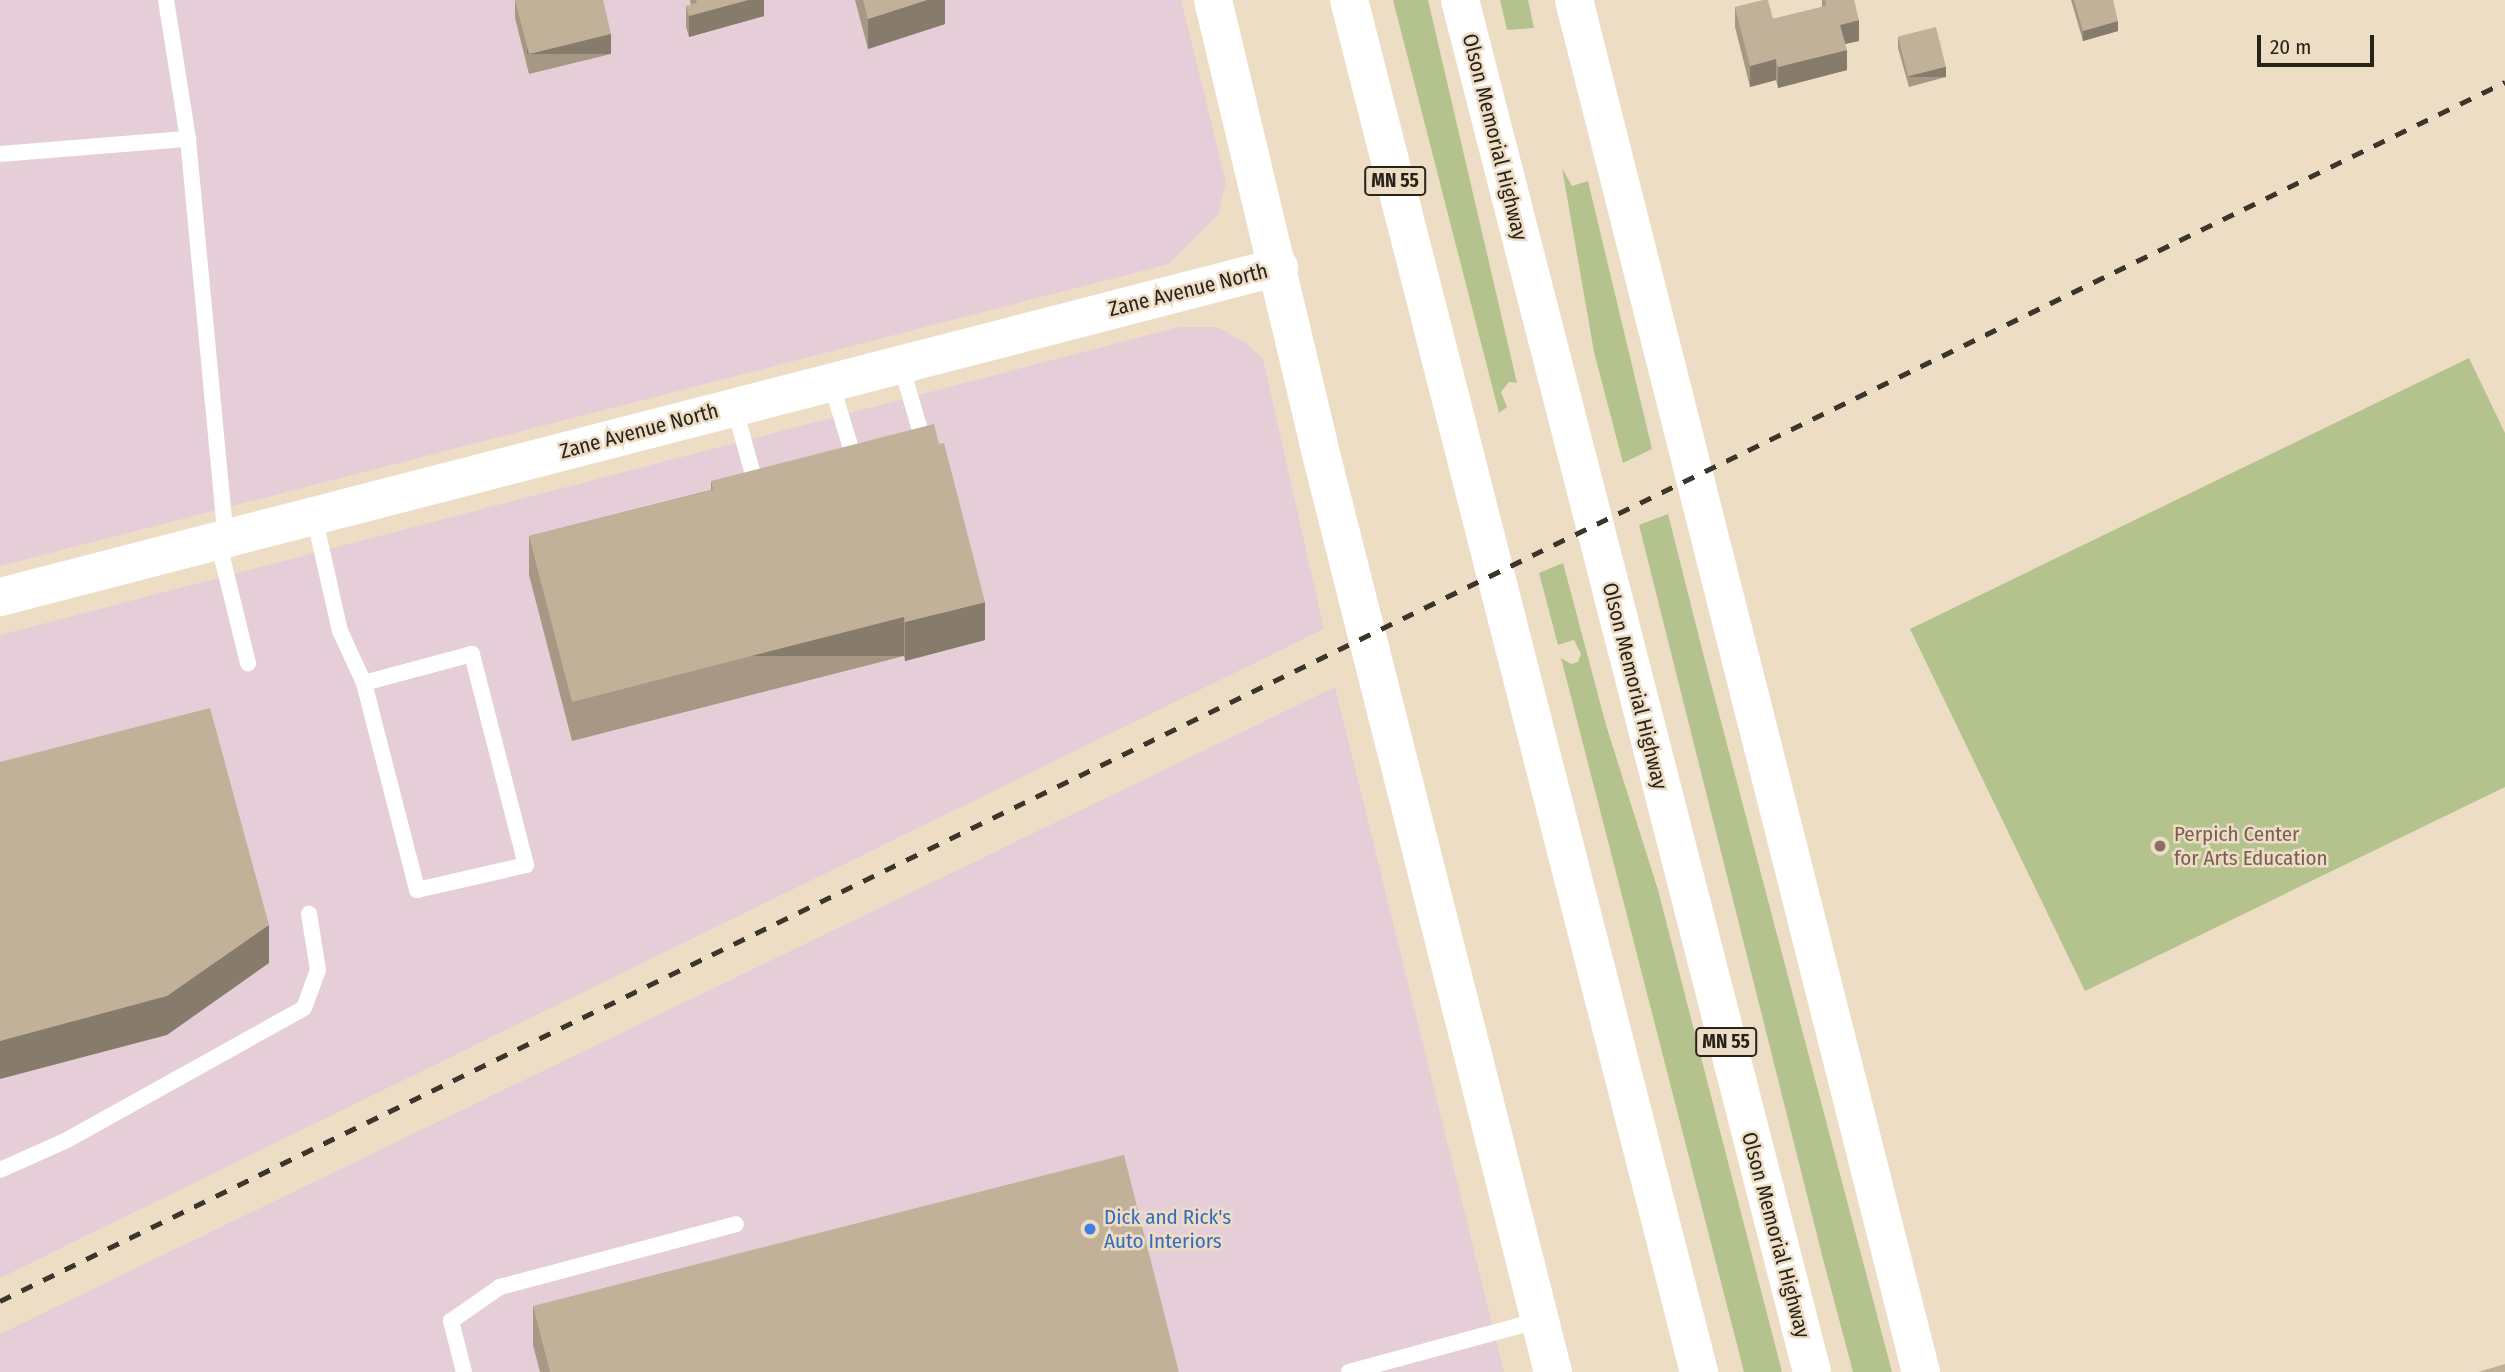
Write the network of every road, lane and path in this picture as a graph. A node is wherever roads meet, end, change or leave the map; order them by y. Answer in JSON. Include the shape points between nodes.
{"nodes":[{"id":1,"x":166,"y":0,"type":"edge"},
{"id":2,"x":1213,"y":0,"type":"edge"},
{"id":3,"x":1349,"y":0,"type":"edge"},
{"id":4,"x":1460,"y":0,"type":"edge"},
{"id":5,"x":1574,"y":0,"type":"edge"},
{"id":6,"x":188,"y":139,"type":"junction"},
{"id":7,"x":0,"y":154,"type":"edge"},
{"id":8,"x":1279,"y":267,"type":"junction"},
{"id":9,"x":900,"y":362,"type":"junction"},
{"id":10,"x":831,"y":381,"type":"junction"},
{"id":11,"x":734,"y":406,"type":"junction"},
{"id":12,"x":914,"y":454,"type":"edge"},
{"id":13,"x":857,"y":469,"type":"edge"},
{"id":14,"x":771,"y":491,"type":"edge"},
{"id":15,"x":313,"y":516,"type":"junction"},
{"id":16,"x":222,"y":540,"type":"junction"},
{"id":17,"x":0,"y":597,"type":"edge"},
{"id":18,"x":248,"y":663,"type":"dead end"},
{"id":19,"x":364,"y":683,"type":"junction"},
{"id":20,"x":310,"y":914,"type":"dead end"},
{"id":21,"x":0,"y":1170,"type":"edge"},
{"id":22,"x":736,"y":1224,"type":"dead end"},
{"id":23,"x":1540,"y":1320,"type":"junction"},
{"id":24,"x":464,"y":1372,"type":"edge"},
{"id":25,"x":1349,"y":1372,"type":"edge"},
{"id":26,"x":1553,"y":1372,"type":"edge"},
{"id":27,"x":1699,"y":1372,"type":"edge"},
{"id":28,"x":1812,"y":1372,"type":"edge"},
{"id":29,"x":1921,"y":1372,"type":"edge"}],
"edges":[{"from":1,"to":6,"type":"lane"},
{"from":2,"to":8,"type":"main road"},
{"from":3,"to":27,"type":"main road","number":"MN 55"},
{"from":4,"to":28,"type":"main road","name":"Olson Memorial Highway","number":"MN 55"},
{"from":5,"to":29,"type":"main road"},
{"from":6,"to":7,"type":"lane"},
{"from":6,"to":16,"type":"lane"},
{"from":8,"to":9,"type":"main road","name":"Zane Avenue North"},
{"from":8,"to":23,"type":"main road","via":[[1318,442]]},
{"from":9,"to":10,"type":"main road","name":"Zane Avenue North"},
{"from":9,"to":12,"type":"lane","via":[[926,451]]},
{"from":10,"to":11,"type":"main road","name":"Zane Avenue North"},
{"from":10,"to":13,"type":"lane"},
{"from":11,"to":14,"type":"lane","via":[[759,495]]},
{"from":11,"to":15,"type":"main road","name":"Zane Avenue North"},
{"from":15,"to":16,"type":"main road","name":"Zane Avenue North"},
{"from":15,"to":19,"type":"lane","via":[[340,631]]},
{"from":16,"to":17,"type":"main road","name":"Zane Avenue North"},
{"from":16,"to":18,"type":"lane"},
{"from":19,"to":19,"type":"lane","via":[[417,890],[526,865],[472,654]]},
{"from":20,"to":21,"type":"lane","via":[[318,970],[304,1008],[67,1140]]},
{"from":22,"to":24,"type":"lane","via":[[500,1287],[451,1321]]},
{"from":23,"to":25,"type":"lane"},
{"from":23,"to":26,"type":"main road"}]}
